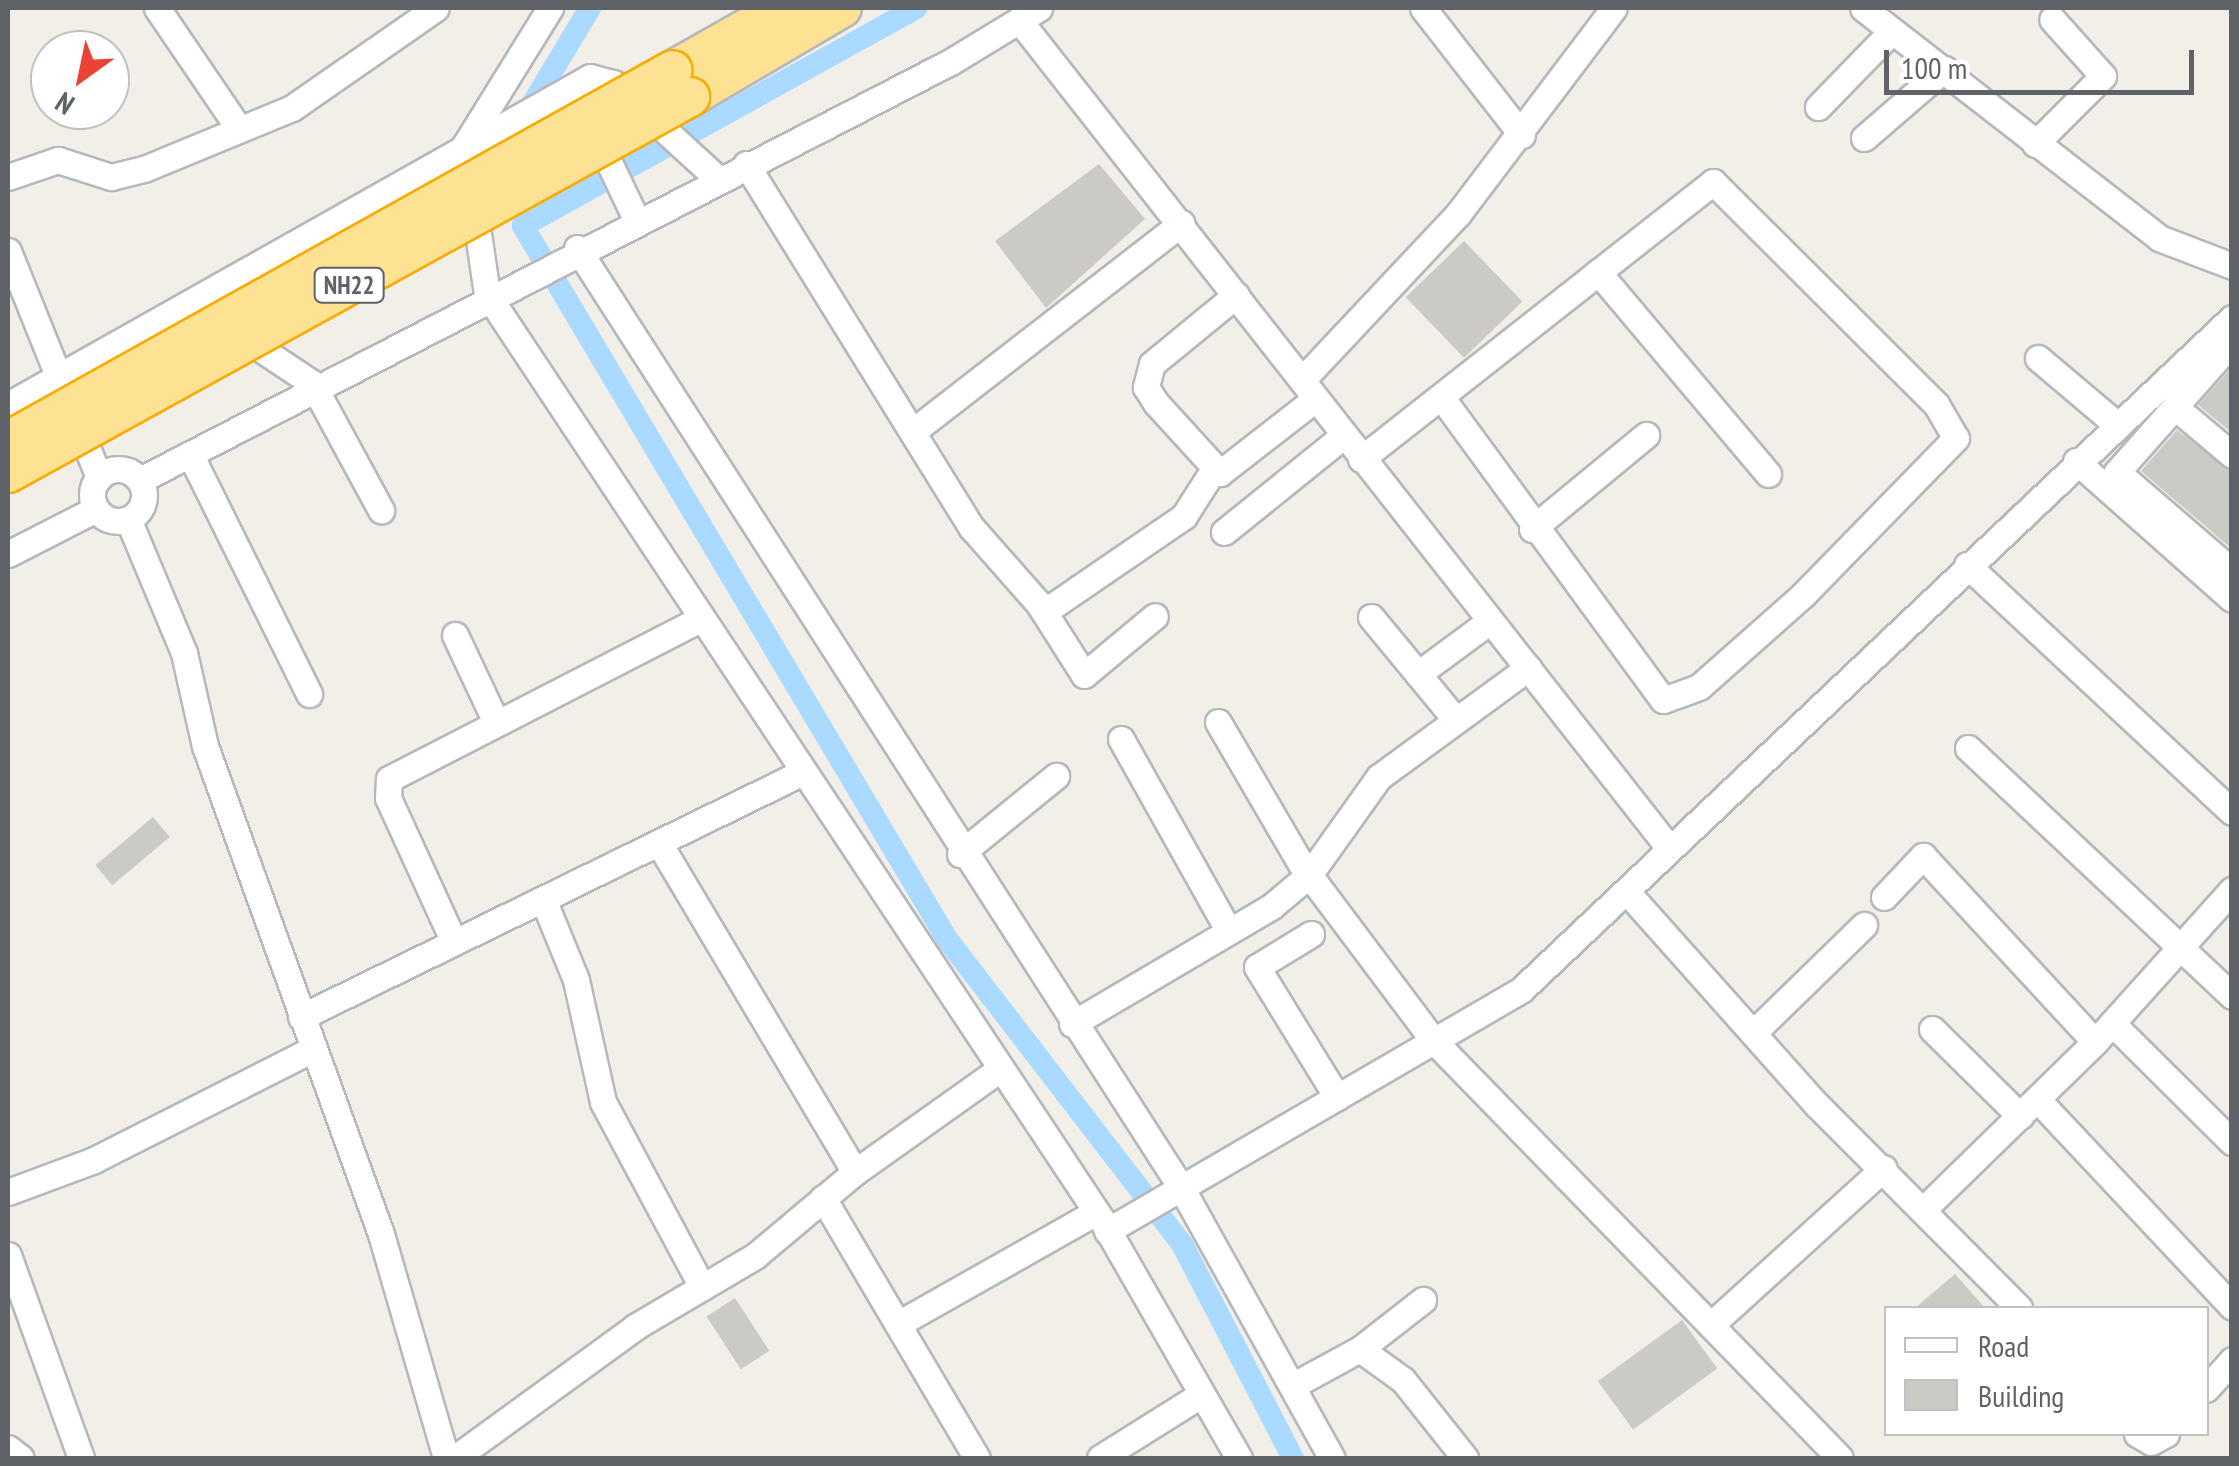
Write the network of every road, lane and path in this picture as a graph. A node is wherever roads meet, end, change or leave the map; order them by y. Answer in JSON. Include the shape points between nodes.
{"nodes":[{"id":1,"x":158,"y":8,"type":"edge"},
{"id":2,"x":436,"y":8,"type":"edge"},
{"id":3,"x":550,"y":8,"type":"edge"},
{"id":4,"x":784,"y":8,"type":"edge"},
{"id":5,"x":842,"y":8,"type":"edge"},
{"id":6,"x":1423,"y":8,"type":"edge"},
{"id":7,"x":1614,"y":8,"type":"edge"},
{"id":8,"x":1863,"y":8,"type":"edge"},
{"id":9,"x":1029,"y":14,"type":"edge"},
{"id":10,"x":2052,"y":19,"type":"dead end"},
{"id":11,"x":1892,"y":30,"type":"junction"},
{"id":12,"x":1944,"y":69,"type":"junction"},
{"id":13,"x":689,"y":79,"type":"junction"},
{"id":14,"x":543,"y":107,"type":"junction"},
{"id":15,"x":1818,"y":107,"type":"dead end"},
{"id":16,"x":238,"y":127,"type":"junction"},
{"id":17,"x":1522,"y":135,"type":"junction"},
{"id":18,"x":1864,"y":138,"type":"dead end"},
{"id":19,"x":2035,"y":144,"type":"junction"},
{"id":20,"x":466,"y":152,"type":"junction"},
{"id":21,"x":746,"y":164,"type":"junction"},
{"id":22,"x":708,"y":170,"type":"junction"},
{"id":23,"x":8,"y":177,"type":"edge"},
{"id":24,"x":636,"y":219,"type":"junction"},
{"id":25,"x":1182,"y":224,"type":"junction"},
{"id":26,"x":8,"y":252,"type":"edge"},
{"id":27,"x":570,"y":252,"type":"junction"},
{"id":28,"x":2232,"y":266,"type":"edge"},
{"id":29,"x":1598,"y":272,"type":"junction"},
{"id":30,"x":499,"y":288,"type":"junction"},
{"id":31,"x":1236,"y":294,"type":"junction"},
{"id":32,"x":201,"y":299,"type":"junction"},
{"id":33,"x":2232,"y":318,"type":"edge"},
{"id":34,"x":2229,"y":350,"type":"edge"},
{"id":35,"x":2038,"y":358,"type":"dead end"},
{"id":36,"x":58,"y":377,"type":"junction"},
{"id":37,"x":312,"y":384,"type":"junction"},
{"id":38,"x":1308,"y":390,"type":"junction"},
{"id":39,"x":1444,"y":401,"type":"junction"},
{"id":40,"x":8,"y":405,"type":"edge"},
{"id":41,"x":2175,"y":407,"type":"junction"},
{"id":42,"x":2116,"y":424,"type":"junction"},
{"id":43,"x":916,"y":430,"type":"junction"},
{"id":44,"x":1646,"y":435,"type":"dead end"},
{"id":45,"x":1343,"y":436,"type":"junction"},
{"id":46,"x":8,"y":442,"type":"edge"},
{"id":47,"x":190,"y":454,"type":"junction"},
{"id":48,"x":2232,"y":455,"type":"edge"},
{"id":49,"x":1361,"y":459,"type":"junction"},
{"id":50,"x":2076,"y":461,"type":"junction"},
{"id":51,"x":1212,"y":472,"type":"junction"},
{"id":52,"x":8,"y":473,"type":"edge"},
{"id":53,"x":1768,"y":474,"type":"dead end"},
{"id":54,"x":99,"y":476,"type":"junction"},
{"id":55,"x":140,"y":480,"type":"junction"},
{"id":56,"x":96,"y":509,"type":"junction"},
{"id":57,"x":382,"y":510,"type":"dead end"},
{"id":58,"x":128,"y":519,"type":"junction"},
{"id":59,"x":1532,"y":529,"type":"junction"},
{"id":60,"x":1224,"y":532,"type":"dead end"},
{"id":61,"x":8,"y":554,"type":"edge"},
{"id":62,"x":1968,"y":565,"type":"junction"},
{"id":63,"x":2232,"y":571,"type":"edge"},
{"id":64,"x":2232,"y":598,"type":"edge"},
{"id":65,"x":1044,"y":612,"type":"junction"},
{"id":66,"x":1155,"y":616,"type":"dead end"},
{"id":67,"x":1371,"y":618,"type":"dead end"},
{"id":68,"x":698,"y":620,"type":"junction"},
{"id":69,"x":1490,"y":621,"type":"junction"},
{"id":70,"x":455,"y":635,"type":"dead end"},
{"id":71,"x":1528,"y":668,"type":"junction"},
{"id":72,"x":1418,"y":674,"type":"junction"},
{"id":73,"x":309,"y":694,"type":"dead end"},
{"id":74,"x":1456,"y":720,"type":"junction"},
{"id":75,"x":496,"y":722,"type":"junction"},
{"id":76,"x":1218,"y":722,"type":"dead end"},
{"id":77,"x":1121,"y":739,"type":"dead end"},
{"id":78,"x":1968,"y":748,"type":"dead end"},
{"id":79,"x":802,"y":773,"type":"junction"},
{"id":80,"x":1056,"y":776,"type":"dead end"},
{"id":81,"x":2232,"y":812,"type":"edge"},
{"id":82,"x":659,"y":843,"type":"junction"},
{"id":83,"x":1666,"y":844,"type":"junction"},
{"id":84,"x":960,"y":854,"type":"junction"},
{"id":85,"x":1309,"y":875,"type":"junction"},
{"id":86,"x":2232,"y":890,"type":"edge"},
{"id":87,"x":1628,"y":892,"type":"junction"},
{"id":88,"x":1884,"y":898,"type":"dead end"},
{"id":89,"x":543,"y":899,"type":"junction"},
{"id":90,"x":1864,"y":925,"type":"dead end"},
{"id":91,"x":1228,"y":930,"type":"junction"},
{"id":92,"x":1311,"y":934,"type":"dead end"},
{"id":93,"x":454,"y":942,"type":"junction"},
{"id":94,"x":2181,"y":946,"type":"junction"},
{"id":95,"x":2232,"y":996,"type":"edge"},
{"id":96,"x":301,"y":1017,"type":"junction"},
{"id":97,"x":1072,"y":1024,"type":"junction"},
{"id":98,"x":1932,"y":1029,"type":"dead end"},
{"id":99,"x":1754,"y":1032,"type":"junction"},
{"id":100,"x":2103,"y":1032,"type":"junction"},
{"id":101,"x":1433,"y":1040,"type":"junction"},
{"id":102,"x":313,"y":1049,"type":"junction"},
{"id":103,"x":1000,"y":1069,"type":"junction"},
{"id":104,"x":1337,"y":1098,"type":"junction"},
{"id":105,"x":2028,"y":1107,"type":"junction"},
{"id":106,"x":2232,"y":1142,"type":"edge"},
{"id":107,"x":1884,"y":1168,"type":"junction"},
{"id":108,"x":854,"y":1172,"type":"junction"},
{"id":109,"x":1177,"y":1191,"type":"junction"},
{"id":110,"x":8,"y":1192,"type":"edge"},
{"id":111,"x":823,"y":1198,"type":"junction"},
{"id":112,"x":1924,"y":1209,"type":"junction"},
{"id":113,"x":1102,"y":1221,"type":"junction"},
{"id":114,"x":8,"y":1255,"type":"edge"},
{"id":115,"x":702,"y":1288,"type":"junction"},
{"id":116,"x":1423,"y":1300,"type":"dead end"},
{"id":117,"x":2017,"y":1306,"type":"edge"},
{"id":118,"x":2232,"y":1307,"type":"edge"},
{"id":119,"x":1714,"y":1322,"type":"junction"},
{"id":120,"x":898,"y":1324,"type":"junction"},
{"id":121,"x":1360,"y":1348,"type":"junction"},
{"id":122,"x":2232,"y":1360,"type":"edge"},
{"id":123,"x":2209,"y":1385,"type":"edge"},
{"id":124,"x":1292,"y":1386,"type":"junction"},
{"id":125,"x":1202,"y":1394,"type":"junction"},
{"id":126,"x":2154,"y":1436,"type":"edge"},
{"id":127,"x":8,"y":1448,"type":"edge"},
{"id":128,"x":22,"y":1458,"type":"edge"},
{"id":129,"x":80,"y":1458,"type":"edge"},
{"id":130,"x":446,"y":1458,"type":"edge"},
{"id":131,"x":454,"y":1458,"type":"edge"},
{"id":132,"x":977,"y":1458,"type":"edge"},
{"id":133,"x":1100,"y":1458,"type":"edge"},
{"id":134,"x":1239,"y":1458,"type":"edge"},
{"id":135,"x":1332,"y":1458,"type":"edge"},
{"id":136,"x":1466,"y":1458,"type":"edge"},
{"id":137,"x":1840,"y":1458,"type":"edge"},
{"id":138,"x":2141,"y":1458,"type":"edge"}],
"edges":[{"from":1,"to":16,"type":"street"},
{"from":2,"to":16,"type":"street","via":[[292,108]]},
{"from":3,"to":20,"type":"street"},
{"from":4,"to":13,"type":"highway","number":"NH22"},
{"from":5,"to":13,"type":"highway","number":"NH22"},
{"from":6,"to":17,"type":"street"},
{"from":7,"to":17,"type":"street"},
{"from":8,"to":11,"type":"street"},
{"from":9,"to":21,"type":"street"},
{"from":9,"to":25,"type":"street"},
{"from":10,"to":19,"type":"street","via":[[2103,76]]},
{"from":11,"to":12,"type":"street"},
{"from":11,"to":15,"type":"street"},
{"from":12,"to":18,"type":"street"},
{"from":12,"to":19,"type":"street"},
{"from":13,"to":46,"type":"highway","number":"NH22","bridge":true},
{"from":13,"to":52,"type":"highway","number":"NH22","bridge":true},
{"from":14,"to":20,"type":"street"},
{"from":14,"to":22,"type":"street","via":[[590,77],[613,83]]},
{"from":14,"to":24,"type":"street","via":[[579,98]]},
{"from":16,"to":23,"type":"street","via":[[124,177],[71,160]]},
{"from":17,"to":38,"type":"street"},
{"from":19,"to":28,"type":"street","via":[[2159,238]]},
{"from":20,"to":30,"type":"street"},
{"from":20,"to":32,"type":"street"},
{"from":21,"to":22,"type":"street"},
{"from":21,"to":43,"type":"street"},
{"from":22,"to":24,"type":"street"},
{"from":24,"to":27,"type":"street"},
{"from":25,"to":31,"type":"street"},
{"from":25,"to":43,"type":"street"},
{"from":26,"to":36,"type":"street"},
{"from":27,"to":30,"type":"street"},
{"from":27,"to":84,"type":"street"},
{"from":29,"to":39,"type":"street"},
{"from":29,"to":53,"type":"street"},
{"from":29,"to":59,"type":"street","via":[[1688,195],[1723,186],[1936,404],[1956,438],[1804,594],[1674,700],[1650,690]]},
{"from":30,"to":37,"type":"street"},
{"from":30,"to":68,"type":"street"},
{"from":31,"to":38,"type":"street"},
{"from":31,"to":51,"type":"street","via":[[1146,376],[1156,402]]},
{"from":32,"to":36,"type":"street"},
{"from":32,"to":37,"type":"street"},
{"from":33,"to":42,"type":"street"},
{"from":34,"to":41,"type":"street"},
{"from":35,"to":42,"type":"street"},
{"from":36,"to":40,"type":"street"},
{"from":36,"to":54,"type":"street"},
{"from":37,"to":47,"type":"street"},
{"from":37,"to":57,"type":"street"},
{"from":38,"to":45,"type":"street"},
{"from":38,"to":51,"type":"street"},
{"from":39,"to":49,"type":"street"},
{"from":39,"to":59,"type":"street"},
{"from":41,"to":48,"type":"street"},
{"from":41,"to":63,"type":"street","via":[[2117,472]]},
{"from":42,"to":50,"type":"street"},
{"from":43,"to":65,"type":"street","via":[[972,528]]},
{"from":44,"to":59,"type":"street"},
{"from":45,"to":49,"type":"street"},
{"from":45,"to":60,"type":"street"},
{"from":47,"to":55,"type":"street"},
{"from":47,"to":73,"type":"street"},
{"from":49,"to":69,"type":"street"},
{"from":50,"to":62,"type":"street"},
{"from":50,"to":64,"type":"street"},
{"from":51,"to":65,"type":"street","via":[[1184,516]]},
{"from":54,"to":55,"type":"street","via":[[120,468]]},
{"from":54,"to":56,"type":"street"},
{"from":55,"to":58,"type":"street","via":[[143,502]]},
{"from":56,"to":58,"type":"street"},
{"from":56,"to":61,"type":"street"},
{"from":58,"to":96,"type":"street","via":[[184,653],[205,746]]},
{"from":62,"to":81,"type":"street"},
{"from":62,"to":83,"type":"street"},
{"from":65,"to":66,"type":"street","via":[[1084,675]]},
{"from":67,"to":72,"type":"street"},
{"from":68,"to":75,"type":"street"},
{"from":68,"to":79,"type":"street"},
{"from":69,"to":71,"type":"street"},
{"from":69,"to":72,"type":"street"},
{"from":70,"to":75,"type":"street"},
{"from":71,"to":74,"type":"street"},
{"from":71,"to":83,"type":"street"},
{"from":72,"to":74,"type":"street"},
{"from":74,"to":85,"type":"street","via":[[1379,778]]},
{"from":75,"to":93,"type":"street","via":[[395,774],[386,788]]},
{"from":76,"to":85,"type":"street"},
{"from":77,"to":91,"type":"street"},
{"from":78,"to":94,"type":"street"},
{"from":79,"to":82,"type":"street"},
{"from":79,"to":103,"type":"street"},
{"from":80,"to":84,"type":"street"},
{"from":82,"to":89,"type":"street"},
{"from":82,"to":108,"type":"street"},
{"from":83,"to":87,"type":"street"},
{"from":84,"to":97,"type":"street"},
{"from":85,"to":91,"type":"street"},
{"from":85,"to":101,"type":"street"},
{"from":86,"to":94,"type":"street"},
{"from":87,"to":99,"type":"street"},
{"from":87,"to":101,"type":"street","via":[[1522,989]]},
{"from":88,"to":100,"type":"street","via":[[1924,856]]},
{"from":89,"to":93,"type":"street"},
{"from":89,"to":115,"type":"street","via":[[576,980],[603,1102]]},
{"from":90,"to":99,"type":"street"},
{"from":91,"to":97,"type":"street"},
{"from":92,"to":104,"type":"street","via":[[1258,967]]},
{"from":93,"to":96,"type":"street"},
{"from":94,"to":95,"type":"street"},
{"from":94,"to":100,"type":"street"},
{"from":96,"to":102,"type":"street"},
{"from":97,"to":109,"type":"street"},
{"from":98,"to":105,"type":"street"},
{"from":99,"to":107,"type":"street"},
{"from":100,"to":105,"type":"street"},
{"from":100,"to":106,"type":"street"},
{"from":101,"to":104,"type":"street"},
{"from":101,"to":119,"type":"street"},
{"from":102,"to":110,"type":"street","via":[[94,1160]]},
{"from":102,"to":130,"type":"street","via":[[381,1234]]},
{"from":103,"to":108,"type":"street"},
{"from":103,"to":113,"type":"street"},
{"from":104,"to":109,"type":"street"},
{"from":105,"to":112,"type":"street"},
{"from":105,"to":118,"type":"street"},
{"from":107,"to":112,"type":"street"},
{"from":107,"to":119,"type":"street"},
{"from":108,"to":111,"type":"street"},
{"from":109,"to":113,"type":"street","via":[[1141,1212]]},
{"from":109,"to":124,"type":"street"},
{"from":111,"to":115,"type":"street"},
{"from":111,"to":120,"type":"street"},
{"from":112,"to":117,"type":"street"},
{"from":113,"to":120,"type":"street"},
{"from":113,"to":125,"type":"street"},
{"from":114,"to":129,"type":"street"},
{"from":115,"to":131,"type":"street"},
{"from":116,"to":121,"type":"street"},
{"from":119,"to":137,"type":"street"},
{"from":120,"to":132,"type":"street"},
{"from":121,"to":124,"type":"street"},
{"from":121,"to":136,"type":"street","via":[[1403,1380]]},
{"from":122,"to":123,"type":"street"},
{"from":124,"to":135,"type":"street"},
{"from":125,"to":133,"type":"street"},
{"from":125,"to":134,"type":"street"},
{"from":126,"to":138,"type":"street"},
{"from":127,"to":128,"type":"street"}]}
